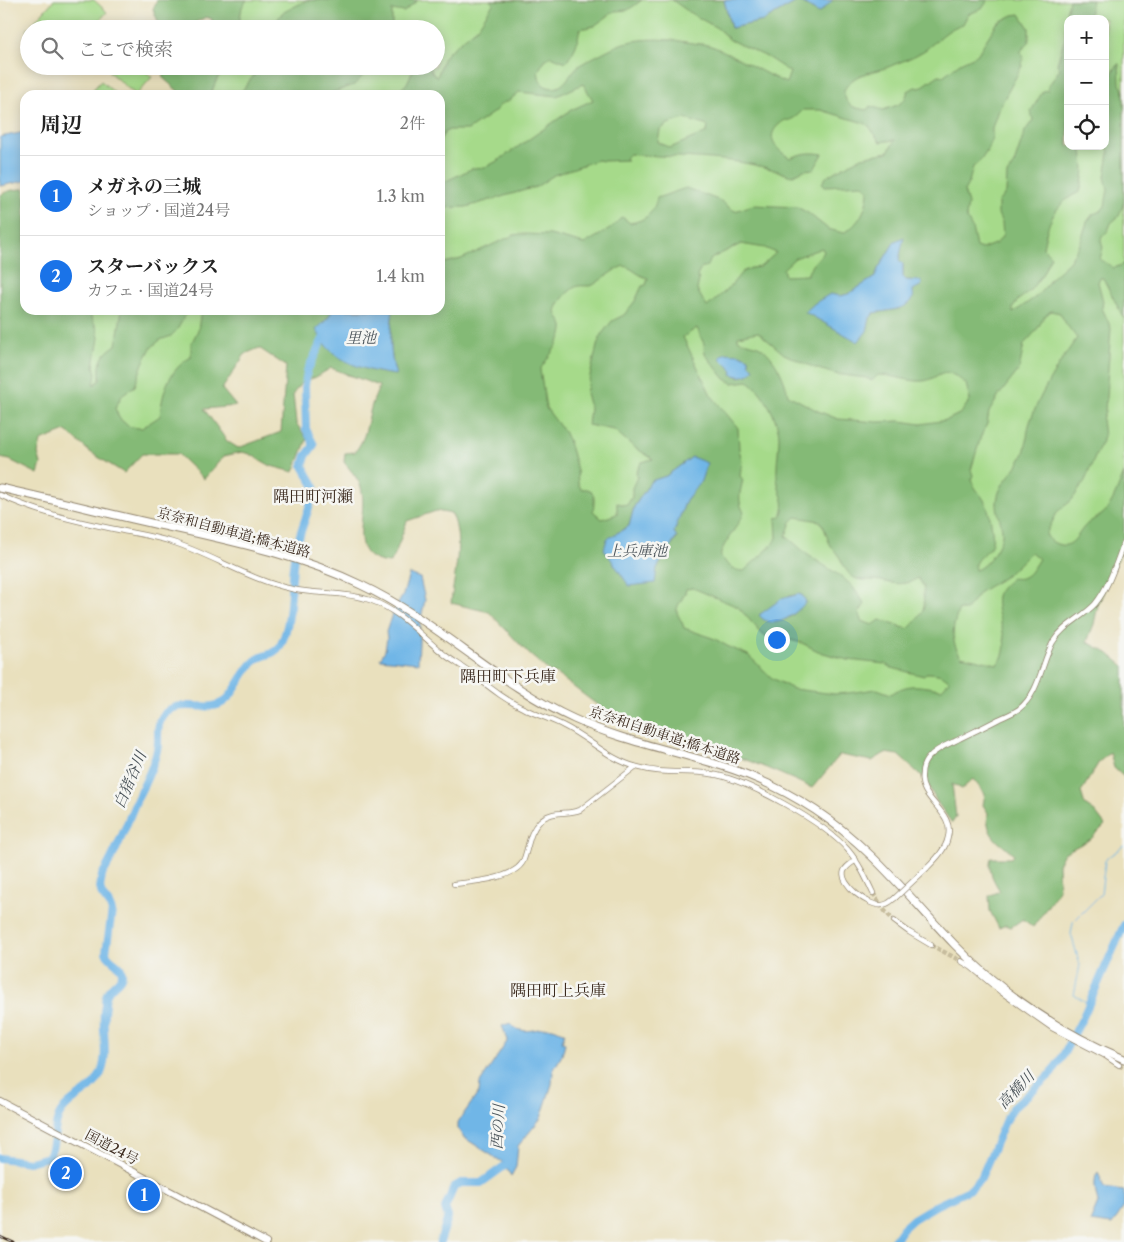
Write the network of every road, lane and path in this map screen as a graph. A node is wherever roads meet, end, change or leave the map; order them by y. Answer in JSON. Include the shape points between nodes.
{"nodes":[{"id":1,"x":0,"y":488,"type":"edge"},
{"id":2,"x":0,"y":495,"type":"edge"},
{"id":3,"x":1124,"y":542,"type":"edge"},
{"id":4,"x":635,"y":767,"type":"junction"},
{"id":5,"x":856,"y":860,"type":"junction"},
{"id":6,"x":454,"y":884,"type":"dead end"},
{"id":7,"x":873,"y":893,"type":"tunnel mouth"},
{"id":8,"x":894,"y":921,"type":"tunnel mouth"},
{"id":9,"x":931,"y":945,"type":"tunnel mouth"},
{"id":10,"x":961,"y":961,"type":"tunnel mouth"},
{"id":11,"x":1122,"y":1062,"type":"edge"},
{"id":12,"x":0,"y":1101,"type":"edge"},
{"id":13,"x":266,"y":1242,"type":"edge"}],
"edges":[{"from":1,"to":11,"type":"highway","name":"京奈和自動車道;橋本道路","via":[[306,562],[392,601],[518,688],[571,718],[610,734],[740,772],[799,800],[864,847],[955,946],[994,982],[1036,1013]]},
{"from":2,"to":4,"type":"street","via":[[50,514],[170,541],[263,581],[306,592],[346,594],[371,600],[409,622],[445,655],[506,699],[566,727]]},
{"from":3,"to":5,"type":"street","bridge":true,"via":[[1101,596],[1058,636],[1026,702],[1012,713],[944,746],[929,757],[922,768],[921,782],[926,794],[949,827],[941,852],[885,905],[874,905],[847,885],[843,873]]},
{"from":4,"to":5,"type":"street","via":[[662,772],[709,773],[730,779],[783,803],[830,834]]},
{"from":4,"to":6,"type":"street","via":[[580,810],[541,820],[528,839],[524,862],[516,870],[475,882]]},
{"from":5,"to":7,"type":"street"},
{"from":8,"to":9,"type":"street"},
{"from":10,"to":11,"type":"street","via":[[1052,1028]]},
{"from":12,"to":13,"type":"highway","name":"国道24号"}]}
